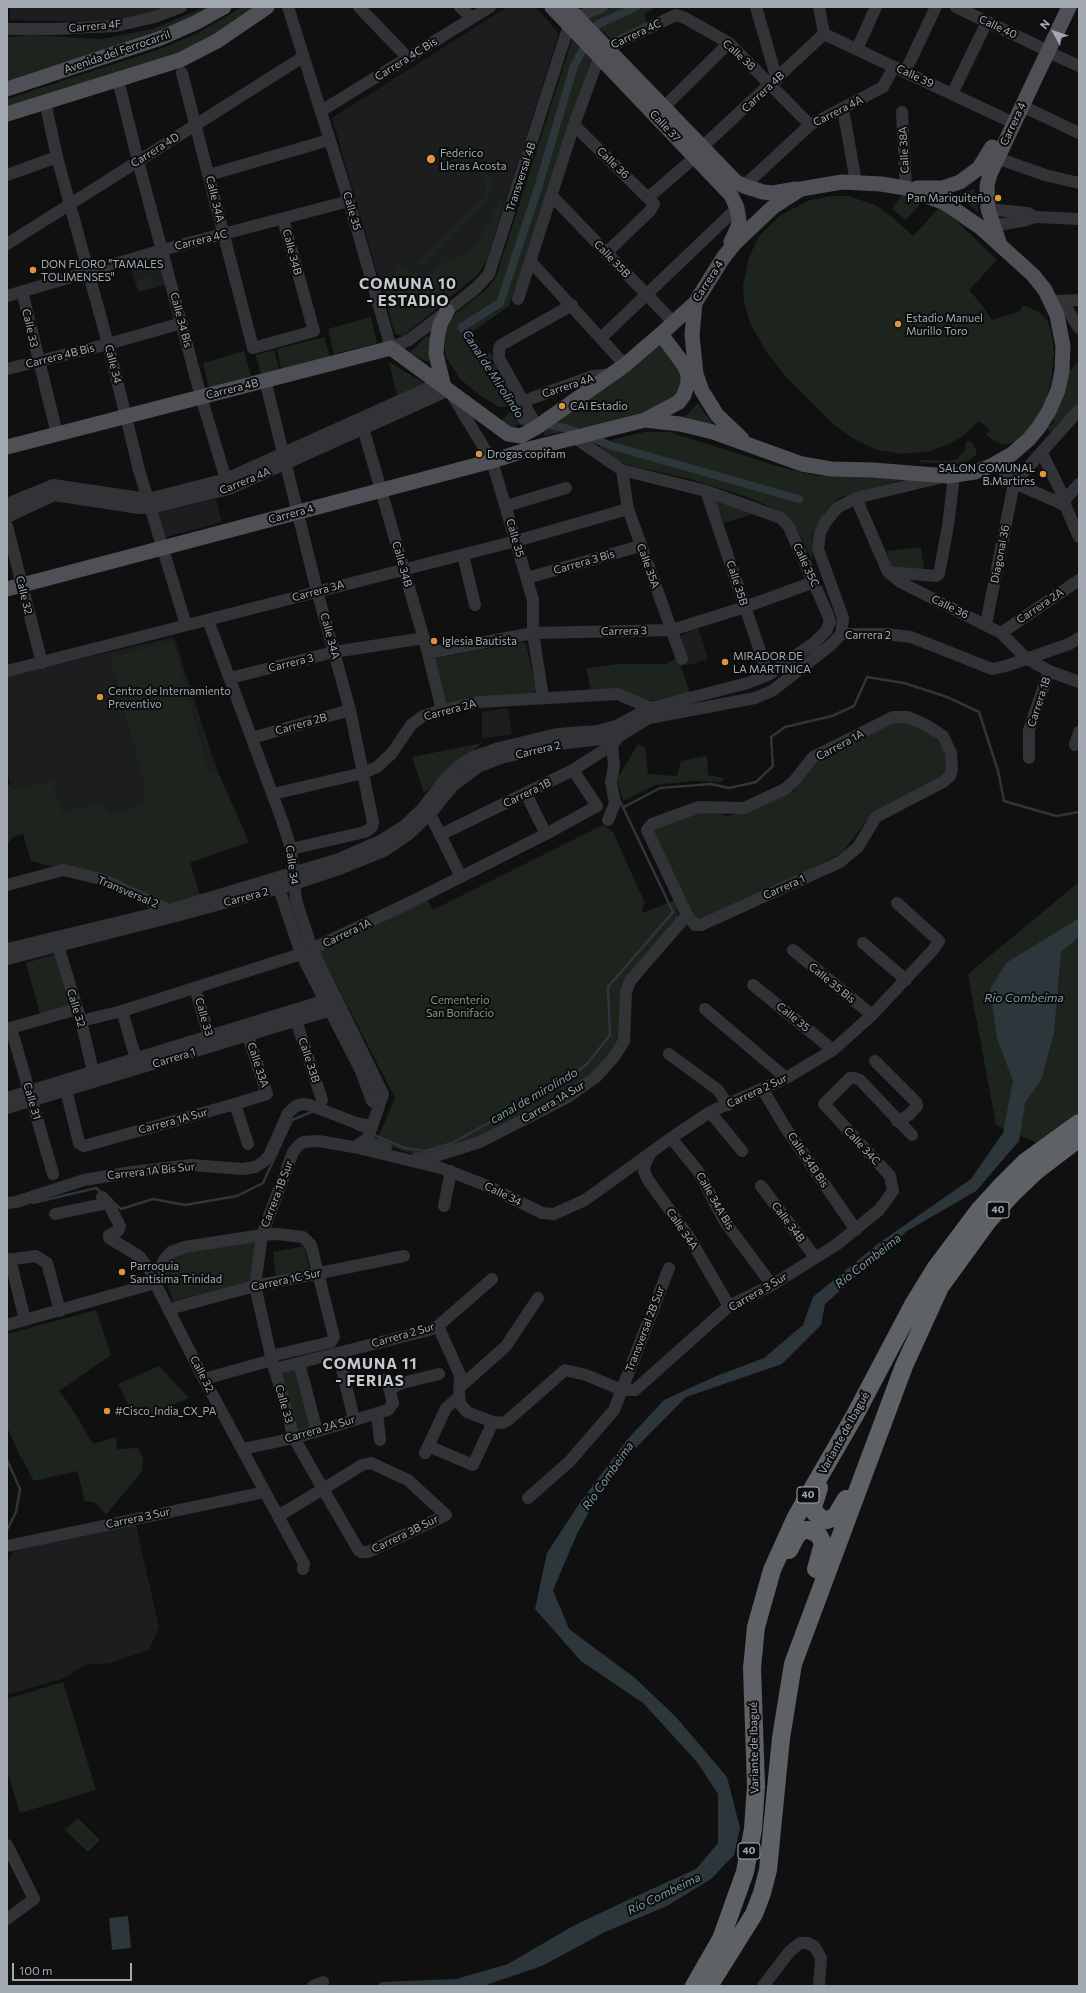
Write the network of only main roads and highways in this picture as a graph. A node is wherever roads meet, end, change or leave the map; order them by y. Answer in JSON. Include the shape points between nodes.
{"nodes":[{"id":1,"x":224,"y":7,"type":"edge"},
{"id":2,"x":267,"y":7,"type":"edge"},
{"id":3,"x":552,"y":7,"type":"edge"},
{"id":4,"x":1059,"y":7,"type":"edge"},
{"id":5,"x":1069,"y":7,"type":"edge"},
{"id":6,"x":574,"y":21,"type":"edge"},
{"id":7,"x":1044,"y":49,"type":"junction"},
{"id":8,"x":601,"y":50,"type":"junction"},
{"id":9,"x":7,"y":89,"type":"edge"},
{"id":10,"x":7,"y":114,"type":"edge"},
{"id":11,"x":698,"y":153,"type":"junction"},
{"id":12,"x":906,"y":188,"type":"junction"},
{"id":13,"x":801,"y":189,"type":"junction"},
{"id":14,"x":1001,"y":246,"type":"junction"},
{"id":15,"x":723,"y":258,"type":"junction"},
{"id":16,"x":695,"y":303,"type":"junction"},
{"id":17,"x":447,"y":311,"type":"road end"},
{"id":18,"x":661,"y":334,"type":"junction"},
{"id":19,"x":391,"y":348,"type":"joint"},
{"id":20,"x":444,"y":387,"type":"junction"},
{"id":21,"x":645,"y":420,"type":"junction"},
{"id":22,"x":534,"y":429,"type":"junction"},
{"id":23,"x":7,"y":447,"type":"edge"},
{"id":24,"x":533,"y":448,"type":"junction"},
{"id":25,"x":757,"y":448,"type":"junction"},
{"id":26,"x":7,"y":589,"type":"edge"},
{"id":27,"x":1079,"y":1123,"type":"edge"},
{"id":28,"x":1079,"y":1138,"type":"edge"},
{"id":29,"x":1030,"y":1167,"type":"junction"},
{"id":30,"x":840,"y":1442,"type":"junction"},
{"id":31,"x":872,"y":1449,"type":"junction"},
{"id":32,"x":793,"y":1664,"type":"junction"},
{"id":33,"x":754,"y":1711,"type":"junction"},
{"id":34,"x":694,"y":1986,"type":"edge"},
{"id":35,"x":709,"y":1986,"type":"edge"}],
"edges":[{"from":1,"to":9,"type":"main road","name":"Avenida del Ferrocarril","via":[[161,38]]},
{"from":2,"to":10,"type":"main road","via":[[217,41],[180,60]]},
{"from":3,"to":6,"type":"main road","name":"Calle 37"},
{"from":4,"to":7,"type":"main road","name":"Carrera 4"},
{"from":5,"to":7,"type":"main road","name":"Carrera 4"},
{"from":6,"to":8,"type":"main road","name":"Calle 37"},
{"from":7,"to":12,"type":"main road","name":"Carrera 4","via":[[985,161],[967,178],[942,188]]},
{"from":7,"to":14,"type":"main road","name":"Carrera 4","via":[[987,186],[988,210]]},
{"from":8,"to":11,"type":"main road","name":"Calle 37"},
{"from":8,"to":11,"type":"main road","name":"Calle 37","via":[[664,108]]},
{"from":11,"to":13,"type":"main road","name":"Calle 37","via":[[744,186],[772,193]]},
{"from":11,"to":15,"type":"main road","name":"Calle 37","via":[[727,189],[737,208],[738,227]]},
{"from":12,"to":13,"type":"main road","name":"Carrera 4","via":[[856,182]]},
{"from":12,"to":14,"type":"main road","name":"Carrera 4","via":[[932,197],[957,210]]},
{"from":13,"to":15,"type":"main road","name":"Carrera 4","via":[[760,218]]},
{"from":14,"to":25,"type":"main road","name":"Carrera 4","via":[[1033,275],[1056,301],[1063,346],[1058,390],[1049,411],[1034,433],[1019,448],[996,463],[975,472],[951,476],[873,470],[831,470],[802,464]]},
{"from":15,"to":16,"type":"main road","name":"Carrera 4"},
{"from":16,"to":18,"type":"main road","name":"Carrera 4"},
{"from":16,"to":25,"type":"main road","via":[[693,355],[702,391],[717,415],[729,428]]},
{"from":17,"to":20,"type":"main road","via":[[440,325],[436,354]]},
{"from":18,"to":21,"type":"main road","via":[[684,365],[688,374],[687,389],[679,402]]},
{"from":18,"to":22,"type":"main road","name":"Carrera 4","via":[[625,365]]},
{"from":19,"to":20,"type":"main road","name":"Calle 35"},
{"from":19,"to":23,"type":"main road","name":"Carrera 4B"},
{"from":20,"to":22,"type":"main road","name":"Calle 35","via":[[508,434],[514,436]]},
{"from":21,"to":24,"type":"main road","name":"Carrera 4"},
{"from":21,"to":25,"type":"main road","name":"Carrera 4","via":[[680,424],[713,432]]},
{"from":22,"to":24,"type":"main road","via":[[524,438],[528,447]]},
{"from":24,"to":26,"type":"main road","name":"Carrera 4"},
{"from":27,"to":29,"type":"highway","name":"Variante de Ibagué","number":"40"},
{"from":28,"to":29,"type":"highway","name":"Variante de Ibagué","number":"40"},
{"from":29,"to":30,"type":"highway","name":"Variante de Ibagué","number":"40","via":[[998,1190],[960,1235],[935,1270],[913,1304]]},
{"from":29,"to":31,"type":"highway","name":"Variante de Ibagué","number":"40","via":[[940,1287],[904,1366]]},
{"from":30,"to":31,"type":"highway","via":[[813,1507],[822,1519],[831,1519],[839,1513]]},
{"from":30,"to":33,"type":"highway","name":"Variante de Ibagué","number":"40","via":[[796,1517],[772,1570],[756,1627],[752,1668]]},
{"from":31,"to":32,"type":"highway","name":"Variante de Ibagué","number":"40"},
{"from":32,"to":33,"type":"highway","via":[[791,1649],[823,1543],[818,1534],[809,1530],[803,1530],[793,1540],[772,1593],[760,1662],[761,1696]]},
{"from":32,"to":35,"type":"highway","name":"Variante de Ibagué","number":"40","via":[[781,1738],[768,1870],[754,1914]]},
{"from":33,"to":34,"type":"highway","name":"Variante de Ibagué","number":"40","via":[[756,1786],[753,1829],[745,1872],[721,1939]]}]}
